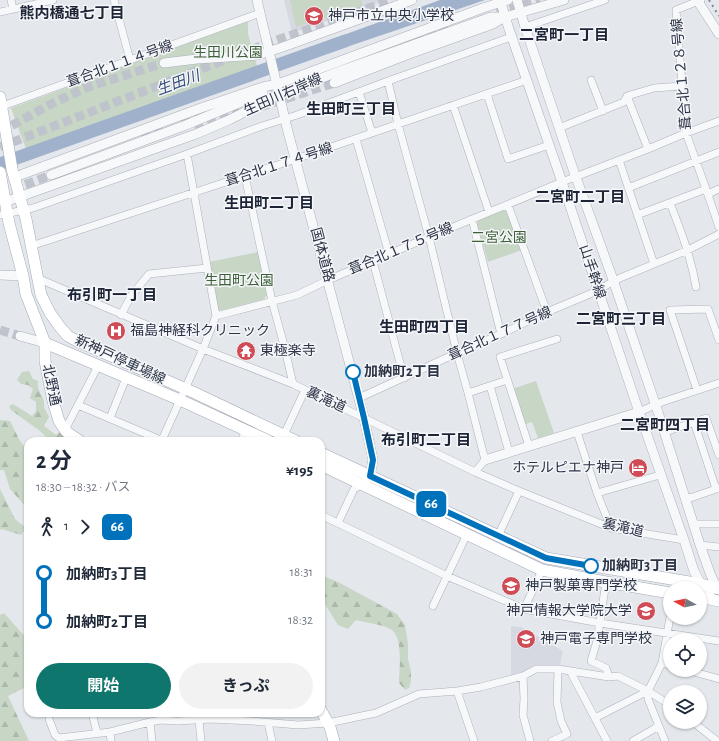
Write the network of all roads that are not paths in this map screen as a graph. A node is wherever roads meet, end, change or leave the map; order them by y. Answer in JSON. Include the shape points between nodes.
{"nodes":[{"id":1,"x":11,"y":0,"type":"edge"},
{"id":2,"x":50,"y":0,"type":"edge"},
{"id":3,"x":114,"y":0,"type":"edge"},
{"id":4,"x":257,"y":0,"type":"edge"},
{"id":5,"x":412,"y":0,"type":"edge"},
{"id":6,"x":517,"y":0,"type":"edge"},
{"id":7,"x":564,"y":0,"type":"edge"},
{"id":8,"x":605,"y":0,"type":"edge"},
{"id":9,"x":699,"y":0,"type":"edge"},
{"id":10,"x":503,"y":1,"type":"edge"},
{"id":11,"x":13,"y":9,"type":"junction"},
{"id":12,"x":0,"y":12,"type":"edge"},
{"id":13,"x":260,"y":13,"type":"junction"},
{"id":14,"x":521,"y":13,"type":"junction"},
{"id":15,"x":505,"y":17,"type":"junction"},
{"id":16,"x":525,"y":27,"type":"junction"},
{"id":17,"x":719,"y":34,"type":"edge"},
{"id":18,"x":511,"y":37,"type":"junction"},
{"id":19,"x":270,"y":54,"type":"junction"},
{"id":20,"x":130,"y":60,"type":"junction"},
{"id":21,"x":164,"y":63,"type":"tunnel mouth"},
{"id":22,"x":527,"y":80,"type":"junction"},
{"id":23,"x":591,"y":80,"type":"dead end"},
{"id":24,"x":277,"y":81,"type":"junction"},
{"id":25,"x":388,"y":81,"type":"junction"},
{"id":26,"x":334,"y":83,"type":"tunnel mouth"},
{"id":27,"x":682,"y":86,"type":"junction"},
{"id":28,"x":359,"y":92,"type":"junction"},
{"id":29,"x":280,"y":94,"type":"junction"},
{"id":30,"x":487,"y":94,"type":"junction"},
{"id":31,"x":627,"y":96,"type":"junction"},
{"id":32,"x":0,"y":104,"type":"edge"},
{"id":33,"x":453,"y":105,"type":"junction"},
{"id":34,"x":603,"y":111,"type":"junction"},
{"id":35,"x":286,"y":119,"type":"junction"},
{"id":36,"x":719,"y":120,"type":"edge"},
{"id":37,"x":398,"y":124,"type":"junction"},
{"id":38,"x":558,"y":128,"type":"junction"},
{"id":39,"x":372,"y":133,"type":"junction"},
{"id":40,"x":686,"y":133,"type":"junction"},
{"id":41,"x":356,"y":139,"type":"junction"},
{"id":42,"x":549,"y":145,"type":"junction"},
{"id":43,"x":648,"y":149,"type":"junction"},
{"id":44,"x":719,"y":152,"type":"edge"},
{"id":45,"x":187,"y":154,"type":"junction"},
{"id":46,"x":296,"y":159,"type":"junction"},
{"id":47,"x":619,"y":160,"type":"junction"},
{"id":48,"x":696,"y":161,"type":"junction"},
{"id":49,"x":13,"y":174,"type":"junction"},
{"id":50,"x":51,"y":175,"type":"tunnel mouth"},
{"id":51,"x":245,"y":176,"type":"junction"},
{"id":52,"x":1,"y":178,"type":"edge"},
{"id":53,"x":576,"y":178,"type":"junction"},
{"id":54,"x":562,"y":182,"type":"junction"},
{"id":55,"x":628,"y":188,"type":"junction"},
{"id":56,"x":719,"y":189,"type":"edge"},
{"id":57,"x":707,"y":191,"type":"junction"},
{"id":58,"x":193,"y":193,"type":"junction"},
{"id":59,"x":20,"y":197,"type":"junction"},
{"id":60,"x":3,"y":203,"type":"edge"},
{"id":61,"x":670,"y":203,"type":"junction"},
{"id":62,"x":508,"y":205,"type":"junction"},
{"id":63,"x":23,"y":210,"type":"junction"},
{"id":64,"x":489,"y":212,"type":"junction"},
{"id":65,"x":4,"y":214,"type":"edge"},
{"id":66,"x":637,"y":215,"type":"junction"},
{"id":67,"x":472,"y":219,"type":"junction"},
{"id":68,"x":719,"y":227,"type":"edge"},
{"id":69,"x":719,"y":234,"type":"edge"},
{"id":70,"x":429,"y":236,"type":"junction"},
{"id":71,"x":31,"y":246,"type":"junction"},
{"id":72,"x":688,"y":250,"type":"junction"},
{"id":73,"x":389,"y":254,"type":"junction"},
{"id":74,"x":373,"y":261,"type":"junction"},
{"id":75,"x":654,"y":264,"type":"junction"},
{"id":76,"x":206,"y":268,"type":"junction"},
{"id":77,"x":0,"y":275,"type":"edge"},
{"id":78,"x":22,"y":276,"type":"junction"},
{"id":79,"x":37,"y":278,"type":"junction"},
{"id":80,"x":328,"y":280,"type":"junction"},
{"id":81,"x":613,"y":282,"type":"junction"},
{"id":82,"x":696,"y":287,"type":"dead end"},
{"id":83,"x":598,"y":290,"type":"junction"},
{"id":84,"x":272,"y":302,"type":"junction"},
{"id":85,"x":547,"y":312,"type":"junction"},
{"id":86,"x":121,"y":315,"type":"junction"},
{"id":87,"x":216,"y":316,"type":"junction"},
{"id":88,"x":501,"y":334,"type":"junction"},
{"id":89,"x":20,"y":336,"type":"tunnel mouth"},
{"id":90,"x":68,"y":336,"type":"junction"},
{"id":91,"x":557,"y":339,"type":"dead end"},
{"id":92,"x":719,"y":340,"type":"edge"},
{"id":93,"x":45,"y":343,"type":"junction"},
{"id":94,"x":203,"y":349,"type":"junction"},
{"id":95,"x":457,"y":353,"type":"junction"},
{"id":96,"x":98,"y":366,"type":"junction"},
{"id":97,"x":126,"y":378,"type":"junction"},
{"id":98,"x":404,"y":378,"type":"junction"},
{"id":99,"x":507,"y":380,"type":"junction"},
{"id":100,"x":719,"y":383,"type":"edge"},
{"id":101,"x":293,"y":384,"type":"junction"},
{"id":102,"x":490,"y":386,"type":"junction"},
{"id":103,"x":185,"y":389,"type":"junction"},
{"id":104,"x":305,"y":390,"type":"junction"},
{"id":105,"x":697,"y":390,"type":"junction"},
{"id":106,"x":468,"y":393,"type":"junction"},
{"id":107,"x":359,"y":398,"type":"junction"},
{"id":108,"x":180,"y":400,"type":"junction"},
{"id":109,"x":78,"y":404,"type":"junction"},
{"id":110,"x":656,"y":405,"type":"junction"},
{"id":111,"x":638,"y":412,"type":"junction"},
{"id":112,"x":110,"y":418,"type":"junction"},
{"id":113,"x":364,"y":418,"type":"junction"},
{"id":114,"x":694,"y":422,"type":"junction"},
{"id":115,"x":65,"y":430,"type":"junction"},
{"id":116,"x":246,"y":431,"type":"junction"},
{"id":117,"x":576,"y":432,"type":"junction"},
{"id":118,"x":664,"y":432,"type":"junction"},
{"id":119,"x":284,"y":435,"type":"junction"},
{"id":120,"x":74,"y":437,"type":"edge"},
{"id":121,"x":153,"y":437,"type":"edge"},
{"id":122,"x":164,"y":437,"type":"edge"},
{"id":123,"x":243,"y":437,"type":"edge"},
{"id":124,"x":260,"y":437,"type":"edge"},
{"id":125,"x":288,"y":437,"type":"edge"},
{"id":126,"x":529,"y":446,"type":"junction"},
{"id":127,"x":509,"y":452,"type":"junction"},
{"id":128,"x":325,"y":455,"type":"edge"},
{"id":129,"x":719,"y":455,"type":"edge"},
{"id":130,"x":485,"y":460,"type":"junction"},
{"id":131,"x":325,"y":467,"type":"edge"},
{"id":132,"x":474,"y":472,"type":"junction"},
{"id":133,"x":660,"y":475,"type":"junction"},
{"id":134,"x":370,"y":476,"type":"junction"},
{"id":135,"x":362,"y":484,"type":"junction"},
{"id":136,"x":717,"y":488,"type":"edge"},
{"id":137,"x":520,"y":491,"type":"junction"},
{"id":138,"x":597,"y":493,"type":"junction"},
{"id":139,"x":685,"y":498,"type":"junction"},
{"id":140,"x":325,"y":517,"type":"edge"},
{"id":141,"x":338,"y":523,"type":"junction"},
{"id":142,"x":693,"y":524,"type":"junction"},
{"id":143,"x":719,"y":524,"type":"edge"},
{"id":144,"x":612,"y":528,"type":"junction"},
{"id":145,"x":467,"y":534,"type":"junction"},
{"id":146,"x":498,"y":536,"type":"junction"},
{"id":147,"x":684,"y":540,"type":"junction"},
{"id":148,"x":700,"y":545,"type":"junction"},
{"id":149,"x":719,"y":547,"type":"edge"},
{"id":150,"x":542,"y":570,"type":"junction"},
{"id":151,"x":447,"y":576,"type":"junction"},
{"id":152,"x":683,"y":581,"type":"edge"},
{"id":153,"x":699,"y":581,"type":"edge"},
{"id":154,"x":606,"y":582,"type":"junction"},
{"id":155,"x":707,"y":586,"type":"edge"},
{"id":156,"x":719,"y":589,"type":"edge"},
{"id":157,"x":707,"y":591,"type":"edge"},
{"id":158,"x":663,"y":592,"type":"edge"},
{"id":159,"x":707,"y":599,"type":"edge"},
{"id":160,"x":717,"y":602,"type":"edge"},
{"id":161,"x":433,"y":606,"type":"dead end"},
{"id":162,"x":524,"y":609,"type":"junction"},
{"id":163,"x":600,"y":623,"type":"junction"},
{"id":164,"x":663,"y":633,"type":"edge"},
{"id":165,"x":707,"y":639,"type":"edge"},
{"id":166,"x":719,"y":641,"type":"edge"},
{"id":167,"x":663,"y":657,"type":"edge"},
{"id":168,"x":662,"y":663,"type":"joint"},
{"id":169,"x":558,"y":669,"type":"junction"},
{"id":170,"x":570,"y":671,"type":"junction"},
{"id":171,"x":523,"y":676,"type":"junction"},
{"id":172,"x":707,"y":676,"type":"edge"},
{"id":173,"x":609,"y":677,"type":"junction"},
{"id":174,"x":719,"y":679,"type":"edge"},
{"id":175,"x":457,"y":691,"type":"junction"},
{"id":176,"x":648,"y":691,"type":"junction"},
{"id":177,"x":663,"y":701,"type":"edge"},
{"id":178,"x":93,"y":717,"type":"edge"},
{"id":179,"x":207,"y":717,"type":"edge"},
{"id":180,"x":218,"y":717,"type":"edge"},
{"id":181,"x":325,"y":717,"type":"edge"},
{"id":182,"x":595,"y":718,"type":"junction"},
{"id":183,"x":49,"y":719,"type":"dead end"},
{"id":184,"x":199,"y":720,"type":"junction"},
{"id":185,"x":150,"y":722,"type":"junction"},
{"id":186,"x":268,"y":723,"type":"junction"},
{"id":187,"x":328,"y":723,"type":"junction"},
{"id":188,"x":659,"y":726,"type":"junction"},
{"id":189,"x":701,"y":729,"type":"edge"},
{"id":190,"x":110,"y":732,"type":"junction"},
{"id":191,"x":97,"y":733,"type":"junction"},
{"id":192,"x":111,"y":741,"type":"edge"},
{"id":193,"x":152,"y":741,"type":"edge"},
{"id":194,"x":201,"y":741,"type":"edge"},
{"id":195,"x":272,"y":741,"type":"edge"},
{"id":196,"x":334,"y":741,"type":"edge"},
{"id":197,"x":474,"y":741,"type":"edge"},
{"id":198,"x":530,"y":741,"type":"edge"},
{"id":199,"x":552,"y":741,"type":"edge"},
{"id":200,"x":607,"y":741,"type":"edge"},
{"id":201,"x":633,"y":741,"type":"edge"},
{"id":202,"x":665,"y":741,"type":"edge"},
{"id":203,"x":717,"y":741,"type":"edge"}],
"edges":[{"from":1,"to":11,"type":"street"},
{"from":2,"to":11,"type":"street"},
{"from":3,"to":20,"type":"street"},
{"from":4,"to":13,"type":"street","name":"国体道路"},
{"from":5,"to":19,"type":"street"},
{"from":6,"to":14,"type":"street","name":"山手幹線"},
{"from":7,"to":14,"type":"street","name":"生田川右岸線"},
{"from":8,"to":16,"type":"street"},
{"from":9,"to":17,"type":"street"},
{"from":9,"to":27,"type":"street","name":"葺合北１２８号線","via":[[676,10]]},
{"from":10,"to":15,"type":"street","name":"山手幹線"},
{"from":10,"to":24,"type":"street","name":"生田川右岸線"},
{"from":11,"to":12,"type":"street"},
{"from":13,"to":19,"type":"street","name":"国体道路"},
{"from":13,"to":20,"type":"street","name":"葺合北１１４号線"},
{"from":14,"to":15,"type":"street","name":"生田川右岸線"},
{"from":14,"to":16,"type":"street","name":"山手幹線"},
{"from":15,"to":18,"type":"street","name":"山手幹線"},
{"from":15,"to":26,"type":"street","via":[[493,24]]},
{"from":15,"to":29,"type":"street","name":"生田川右岸線","via":[[491,17]]},
{"from":16,"to":38,"type":"street","name":"山手幹線"},
{"from":18,"to":22,"type":"street","name":"山手幹線"},
{"from":18,"to":25,"type":"street"},
{"from":19,"to":21,"type":"street"},
{"from":19,"to":24,"type":"street","name":"国体道路"},
{"from":20,"to":32,"type":"street","name":"葺合北１１４号線"},
{"from":22,"to":30,"type":"street","name":"葺合北１７４号線"},
{"from":22,"to":42,"type":"street","name":"山手幹線"},
{"from":23,"to":34,"type":"street"},
{"from":24,"to":29,"type":"street","name":"国体道路"},
{"from":24,"to":49,"type":"street","via":[[23,174]]},
{"from":24,"to":50,"type":"street","via":[[265,92],[186,125]]},
{"from":25,"to":28,"type":"street"},
{"from":25,"to":37,"type":"street"},
{"from":27,"to":31,"type":"street","via":[[654,88]]},
{"from":27,"to":40,"type":"street","name":"葺合北１２８号線"},
{"from":28,"to":35,"type":"street"},
{"from":28,"to":39,"type":"street"},
{"from":29,"to":35,"type":"street","name":"国体道路"},
{"from":29,"to":59,"type":"street","name":"生田川右岸線","via":[[196,134]]},
{"from":30,"to":33,"type":"street","name":"葺合北１７４号線"},
{"from":30,"to":42,"type":"street","via":[[508,159]]},
{"from":31,"to":34,"type":"street","via":[[624,102]]},
{"from":31,"to":43,"type":"street"},
{"from":32,"to":49,"type":"main road","name":"新神戸停車場線"},
{"from":33,"to":37,"type":"street","name":"葺合北１７４号線"},
{"from":33,"to":64,"type":"street"},
{"from":34,"to":38,"type":"street"},
{"from":35,"to":45,"type":"street"},
{"from":35,"to":46,"type":"street","name":"国体道路"},
{"from":36,"to":40,"type":"street","name":"葺合北１７５号線"},
{"from":37,"to":39,"type":"street","name":"葺合北１７４号線"},
{"from":37,"to":70,"type":"street"},
{"from":38,"to":53,"type":"street","name":"山手幹線"},
{"from":39,"to":41,"type":"street","name":"葺合北１７４号線"},
{"from":40,"to":43,"type":"street","name":"葺合北１７５号線"},
{"from":40,"to":48,"type":"street","name":"葺合北１２８号線"},
{"from":41,"to":46,"type":"street","name":"葺合北１７４号線"},
{"from":41,"to":73,"type":"street"},
{"from":42,"to":54,"type":"street","name":"山手幹線"},
{"from":43,"to":47,"type":"street","name":"葺合北１７５号線"},
{"from":44,"to":48,"type":"street"},
{"from":45,"to":58,"type":"street"},
{"from":45,"to":63,"type":"street"},
{"from":46,"to":51,"type":"street","name":"葺合北１７４号線"},
{"from":46,"to":80,"type":"street","name":"国体道路"},
{"from":47,"to":53,"type":"street","name":"葺合北１７５号線"},
{"from":47,"to":55,"type":"street"},
{"from":48,"to":55,"type":"street"},
{"from":48,"to":57,"type":"street","name":"葺合北１２８号線"},
{"from":49,"to":52,"type":"main road"},
{"from":49,"to":59,"type":"main road","name":"新神戸停車場線"},
{"from":51,"to":58,"type":"street","name":"葺合北１７４号線"},
{"from":51,"to":84,"type":"street"},
{"from":52,"to":60,"type":"main road"},
{"from":53,"to":54,"type":"street","name":"葺合北１７５号線"},
{"from":53,"to":81,"type":"street","name":"山手幹線"},
{"from":54,"to":62,"type":"street","name":"葺合北１７５号線"},
{"from":54,"to":83,"type":"street","name":"山手幹線"},
{"from":55,"to":66,"type":"street"},
{"from":56,"to":57,"type":"street"},
{"from":57,"to":61,"type":"street"},
{"from":57,"to":68,"type":"street","name":"葺合北１２８号線"},
{"from":58,"to":71,"type":"street","name":"葺合北１７４号線"},
{"from":58,"to":76,"type":"street"},
{"from":59,"to":60,"type":"street","name":"生田川右岸線"},
{"from":59,"to":63,"type":"main road","name":"新神戸停車場線"},
{"from":60,"to":65,"type":"main road"},
{"from":61,"to":66,"type":"street"},
{"from":61,"to":72,"type":"street"},
{"from":62,"to":64,"type":"street","name":"葺合北１７５号線"},
{"from":62,"to":85,"type":"street"},
{"from":63,"to":65,"type":"street"},
{"from":63,"to":71,"type":"main road","name":"新神戸停車場線"},
{"from":64,"to":67,"type":"street","name":"葺合北１７５号線"},
{"from":65,"to":78,"type":"main road"},
{"from":66,"to":75,"type":"street"},
{"from":67,"to":70,"type":"street","name":"葺合北１７５号線"},
{"from":67,"to":88,"type":"street"},
{"from":69,"to":72,"type":"street","name":"葺合北１７７号線"},
{"from":70,"to":73,"type":"street","name":"葺合北１７５号線"},
{"from":70,"to":95,"type":"street"},
{"from":71,"to":79,"type":"main road","name":"新神戸停車場線"},
{"from":72,"to":75,"type":"street","name":"葺合北１７７号線"},
{"from":72,"to":82,"type":"street"},
{"from":73,"to":74,"type":"street","name":"葺合北１７５号線"},
{"from":74,"to":80,"type":"street","name":"葺合北１７５号線"},
{"from":74,"to":98,"type":"street"},
{"from":75,"to":81,"type":"street","name":"葺合北１７７号線"},
{"from":76,"to":86,"type":"street","via":[[149,274],[131,296]]},
{"from":76,"to":87,"type":"street"},
{"from":77,"to":78,"type":"street"},
{"from":78,"to":93,"type":"main road","via":[[26,294]]},
{"from":79,"to":86,"type":"street","name":"裏滝道"},
{"from":79,"to":90,"type":"main road","name":"新神戸停車場線","via":[[41,295],[50,313]]},
{"from":80,"to":84,"type":"street","name":"葺合北１７５号線","via":[[298,295]]},
{"from":80,"to":107,"type":"street","name":"国体道路"},
{"from":81,"to":83,"type":"street","name":"葺合北１７７号線"},
{"from":81,"to":110,"type":"street","name":"山手幹線"},
{"from":83,"to":85,"type":"street","name":"葺合北１７７号線"},
{"from":83,"to":111,"type":"street","name":"山手幹線"},
{"from":84,"to":87,"type":"street","name":"葺合北１７５号線"},
{"from":84,"to":101,"type":"street"},
{"from":85,"to":88,"type":"street","name":"葺合北１７７号線"},
{"from":86,"to":94,"type":"street","name":"裏滝道"},
{"from":87,"to":94,"type":"street"},
{"from":88,"to":95,"type":"street","name":"葺合北１７７号線"},
{"from":89,"to":93,"type":"street"},
{"from":90,"to":93,"type":"main road"},
{"from":90,"to":103,"type":"main road","name":"新神戸停車場線"},
{"from":91,"to":99,"type":"street","via":[[500,357]]},
{"from":92,"to":105,"type":"street","via":[[708,309],[670,310]]},
{"from":93,"to":96,"type":"main road","name":"新神戸停車場線"},
{"from":93,"to":115,"type":"main road","name":"北野通","via":[[44,361],[53,401]]},
{"from":94,"to":101,"type":"street","name":"裏滝道"},
{"from":94,"to":103,"type":"street"},
{"from":95,"to":98,"type":"street","name":"葺合北１７７号線"},
{"from":95,"to":106,"type":"street"},
{"from":96,"to":97,"type":"main road","name":"新神戸停車場線"},
{"from":96,"to":109,"type":"street"},
{"from":97,"to":108,"type":"main road","name":"新神戸停車場線"},
{"from":97,"to":112,"type":"street"},
{"from":98,"to":107,"type":"street","name":"葺合北１７７号線"},
{"from":99,"to":102,"type":"street"},
{"from":99,"to":126,"type":"street"},
{"from":100,"to":105,"type":"street"},
{"from":101,"to":104,"type":"street","name":"裏滝道"},
{"from":102,"to":106,"type":"street"},
{"from":102,"to":127,"type":"street"},
{"from":103,"to":108,"type":"street"},
{"from":103,"to":119,"type":"main road","name":"新神戸停車場線"},
{"from":104,"to":113,"type":"street","name":"裏滝道"},
{"from":104,"to":119,"type":"street"},
{"from":105,"to":110,"type":"street"},
{"from":106,"to":130,"type":"street"},
{"from":107,"to":113,"type":"street","name":"国体道路"},
{"from":108,"to":116,"type":"main road","name":"新神戸停車場線"},
{"from":108,"to":122,"type":"street"},
{"from":109,"to":112,"type":"street"},
{"from":109,"to":115,"type":"street"},
{"from":110,"to":111,"type":"street"},
{"from":110,"to":118,"type":"street","name":"山手幹線"},
{"from":111,"to":117,"type":"street"},
{"from":111,"to":133,"type":"street","name":"山手幹線"},
{"from":112,"to":121,"type":"street"},
{"from":113,"to":132,"type":"street","name":"裏滝道"},
{"from":113,"to":134,"type":"street","name":"国体道路","via":[[373,460]]},
{"from":114,"to":118,"type":"street"},
{"from":114,"to":129,"type":"street","via":[[706,418]]},
{"from":114,"to":136,"type":"street"},
{"from":115,"to":120,"type":"main road","name":"北野通"},
{"from":116,"to":123,"type":"street"},
{"from":116,"to":124,"type":"main road","name":"新神戸停車場線"},
{"from":117,"to":126,"type":"street"},
{"from":117,"to":138,"type":"street"},
{"from":118,"to":139,"type":"street","name":"山手幹線"},
{"from":119,"to":125,"type":"main road","name":"新神戸停車場線"},
{"from":126,"to":127,"type":"street"},
{"from":127,"to":130,"type":"street"},
{"from":128,"to":134,"type":"main road"},
{"from":130,"to":132,"type":"street"},
{"from":131,"to":135,"type":"main road"},
{"from":132,"to":137,"type":"street","name":"裏滝道"},
{"from":133,"to":138,"type":"street"},
{"from":133,"to":147,"type":"street","name":"山手幹線"},
{"from":134,"to":135,"type":"street"},
{"from":134,"to":146,"type":"main road"},
{"from":135,"to":141,"type":"street","via":[[354,489]]},
{"from":135,"to":145,"type":"main road"},
{"from":136,"to":139,"type":"street"},
{"from":137,"to":144,"type":"street","name":"裏滝道"},
{"from":137,"to":146,"type":"street"},
{"from":138,"to":144,"type":"street"},
{"from":139,"to":142,"type":"street","name":"山手幹線"},
{"from":140,"to":141,"type":"street"},
{"from":141,"to":151,"type":"street"},
{"from":142,"to":143,"type":"street"},
{"from":142,"to":148,"type":"street","name":"山手幹線"},
{"from":144,"to":147,"type":"street","name":"裏滝道"},
{"from":145,"to":150,"type":"main road"},
{"from":145,"to":151,"type":"street"},
{"from":146,"to":152,"type":"main road","via":[[546,558]]},
{"from":147,"to":153,"type":"street","name":"山手幹線"},
{"from":148,"to":149,"type":"street"},
{"from":148,"to":156,"type":"street","name":"山手幹線","via":[[712,578]]},
{"from":150,"to":154,"type":"main road"},
{"from":150,"to":162,"type":"street"},
{"from":151,"to":161,"type":"street"},
{"from":151,"to":162,"type":"street"},
{"from":154,"to":158,"type":"main road"},
{"from":154,"to":163,"type":"street"},
{"from":155,"to":156,"type":"main road"},
{"from":157,"to":160,"type":"street","name":"山手幹線"},
{"from":159,"to":160,"type":"main road"},
{"from":162,"to":163,"type":"street"},
{"from":163,"to":164,"type":"street"},
{"from":163,"to":173,"type":"street","via":[[591,661],[606,668]]},
{"from":165,"to":166,"type":"street"},
{"from":167,"to":168,"type":"street"},
{"from":168,"to":176,"type":"street"},
{"from":169,"to":170,"type":"street"},
{"from":169,"to":171,"type":"street","via":[[536,669]]},
{"from":169,"to":199,"type":"street","via":[[556,702],[567,734]]},
{"from":170,"to":173,"type":"street"},
{"from":170,"to":182,"type":"street"},
{"from":171,"to":175,"type":"street"},
{"from":171,"to":198,"type":"street","via":[[523,716]]},
{"from":172,"to":174,"type":"street"},
{"from":173,"to":176,"type":"street","via":[[618,676]]},
{"from":175,"to":187,"type":"street","via":[[419,694],[376,714]]},
{"from":175,"to":197,"type":"street"},
{"from":176,"to":177,"type":"street"},
{"from":176,"to":182,"type":"street"},
{"from":176,"to":188,"type":"street","via":[[648,699]]},
{"from":178,"to":191,"type":"street"},
{"from":179,"to":184,"type":"street"},
{"from":180,"to":186,"type":"street"},
{"from":181,"to":187,"type":"main road"},
{"from":182,"to":200,"type":"street"},
{"from":183,"to":191,"type":"street","via":[[55,735],[59,738]]},
{"from":184,"to":185,"type":"street"},
{"from":184,"to":194,"type":"street"},
{"from":185,"to":190,"type":"street"},
{"from":185,"to":193,"type":"street"},
{"from":186,"to":187,"type":"street"},
{"from":186,"to":195,"type":"street"},
{"from":187,"to":196,"type":"main road"},
{"from":188,"to":201,"type":"street"},
{"from":188,"to":202,"type":"street"},
{"from":189,"to":203,"type":"street"},
{"from":190,"to":191,"type":"street"},
{"from":190,"to":192,"type":"street"}]}
